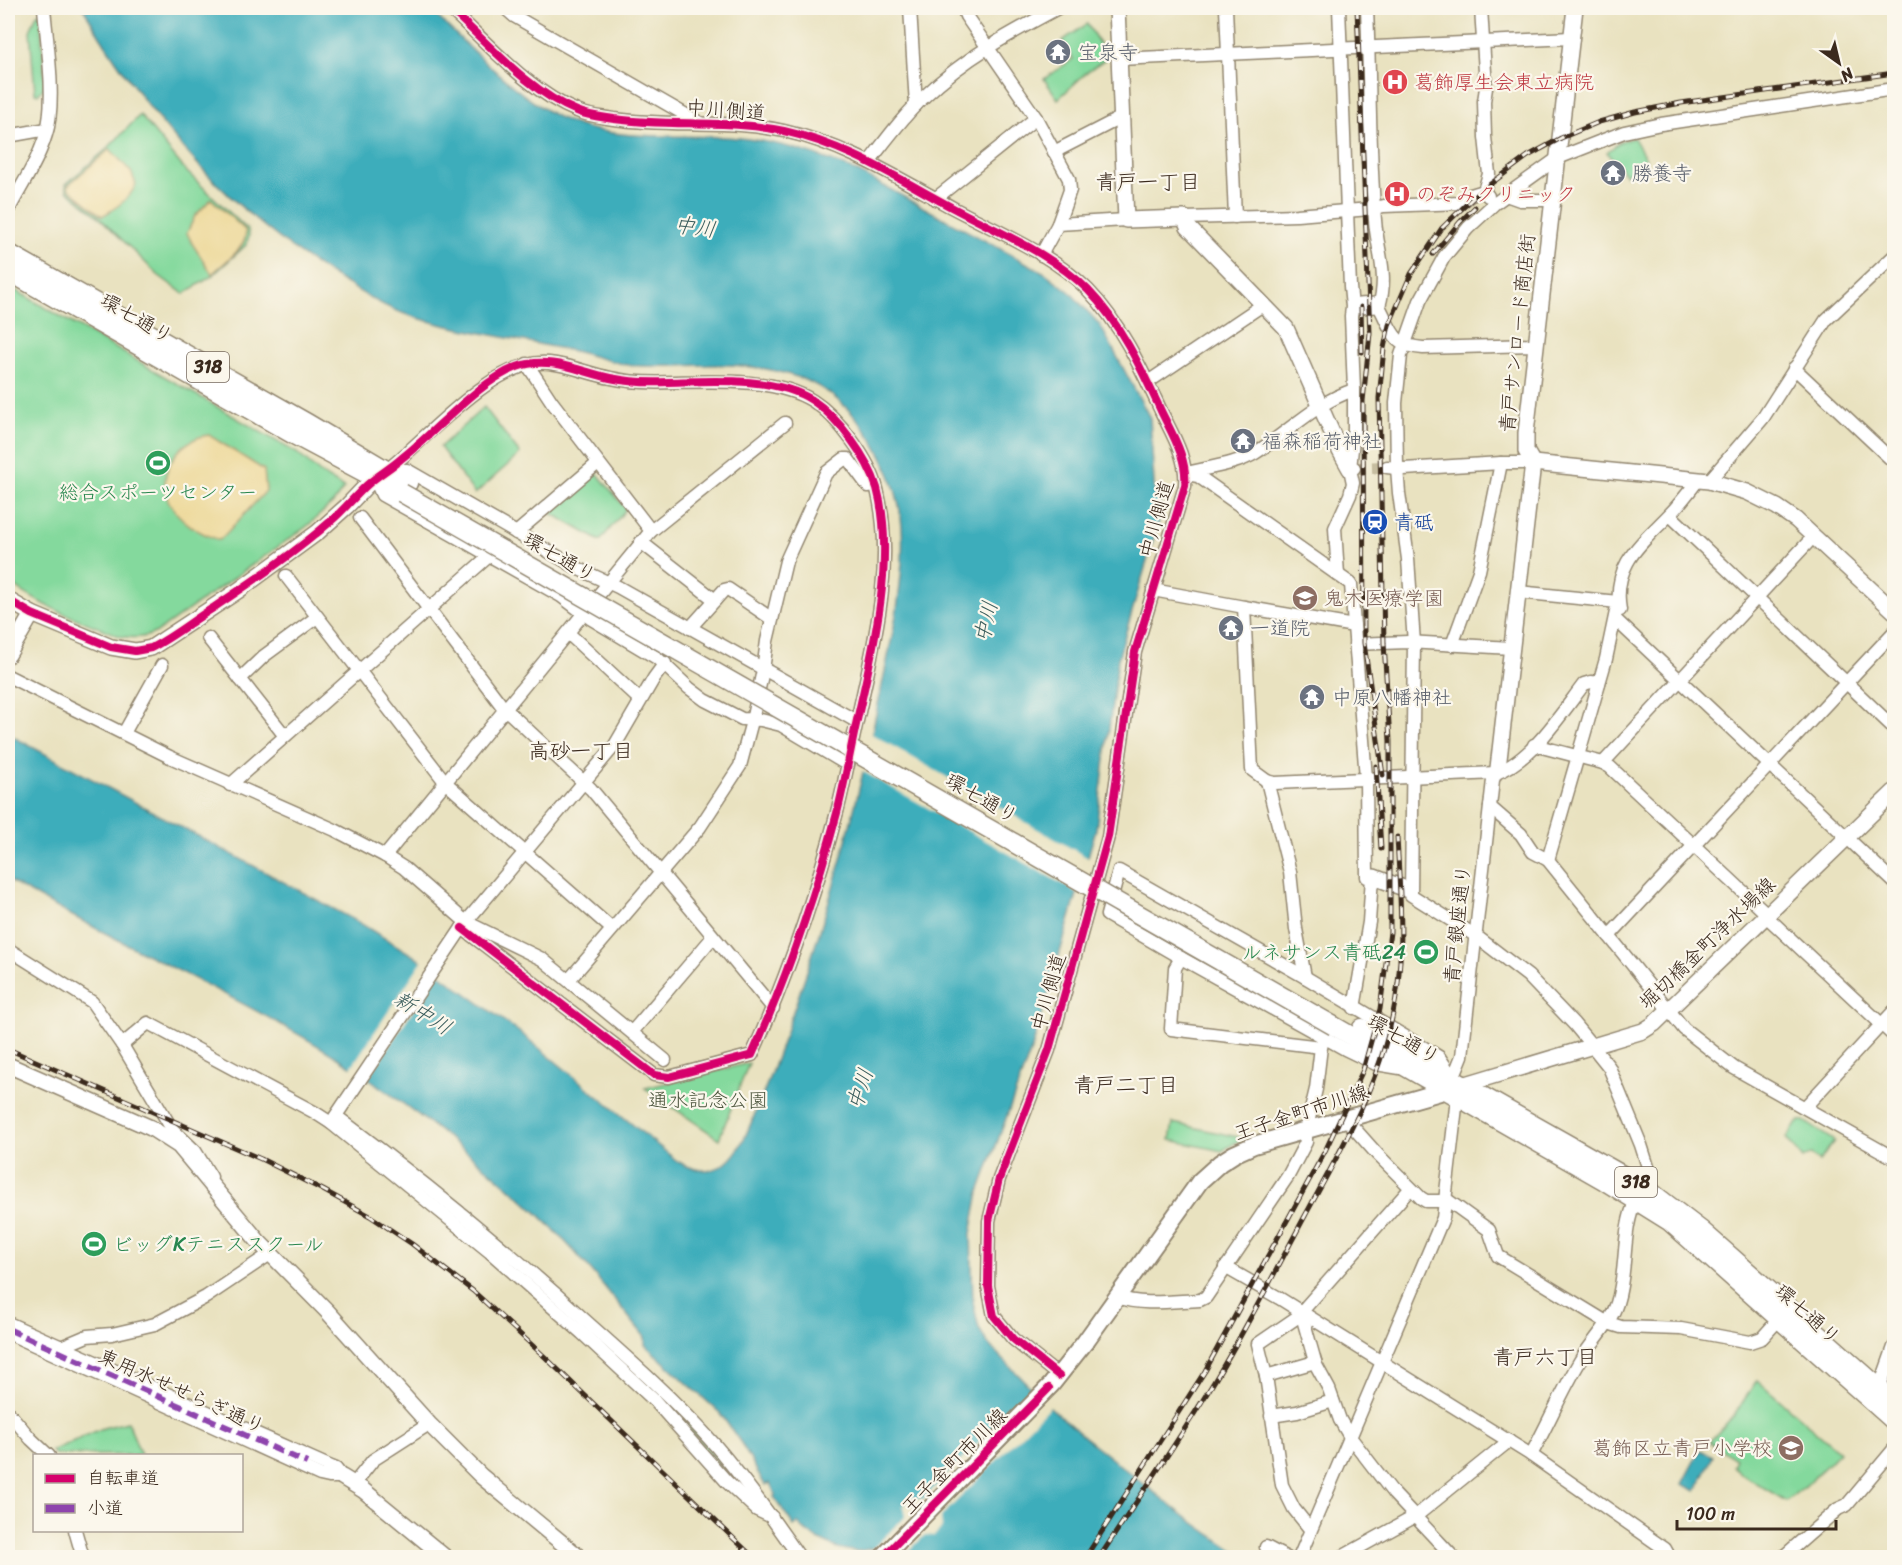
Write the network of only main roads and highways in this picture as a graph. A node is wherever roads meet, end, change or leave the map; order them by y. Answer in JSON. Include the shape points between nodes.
{"nodes":[{"id":1,"x":8,"y":253,"type":"edge"},
{"id":2,"x":8,"y":271,"type":"edge"},
{"id":3,"x":381,"y":475,"type":"junction"},
{"id":4,"x":1334,"y":1027,"type":"junction"},
{"id":5,"x":1456,"y":1087,"type":"junction"},
{"id":6,"x":1642,"y":1194,"type":"junction"},
{"id":7,"x":1894,"y":1401,"type":"edge"},
{"id":8,"x":1894,"y":1421,"type":"edge"},
{"id":9,"x":882,"y":1557,"type":"edge"}],
"edges":[{"from":1,"to":3,"type":"main road","name":"環七通り","number":"318","via":[[317,429]]},
{"from":2,"to":3,"type":"main road","name":"環七通り","number":"318","via":[[294,435]]},
{"from":3,"to":4,"type":"main road","name":"環七通り","number":"318","bridge":true},
{"from":4,"to":5,"type":"main road","name":"環七通り","number":"318"},
{"from":4,"to":5,"type":"main road","name":"環七通り","number":"318","via":[[1410,1070]]},
{"from":5,"to":6,"type":"main road","name":"環七通り","number":"318"},
{"from":5,"to":9,"type":"main road","name":"王子金町市川線","via":[[1254,1145],[1209,1172],[1054,1382]]},
{"from":6,"to":7,"type":"main road","name":"環七通り","number":"318","via":[[1702,1231]]},
{"from":6,"to":8,"type":"main road","name":"環七通り","number":"318"}]}
